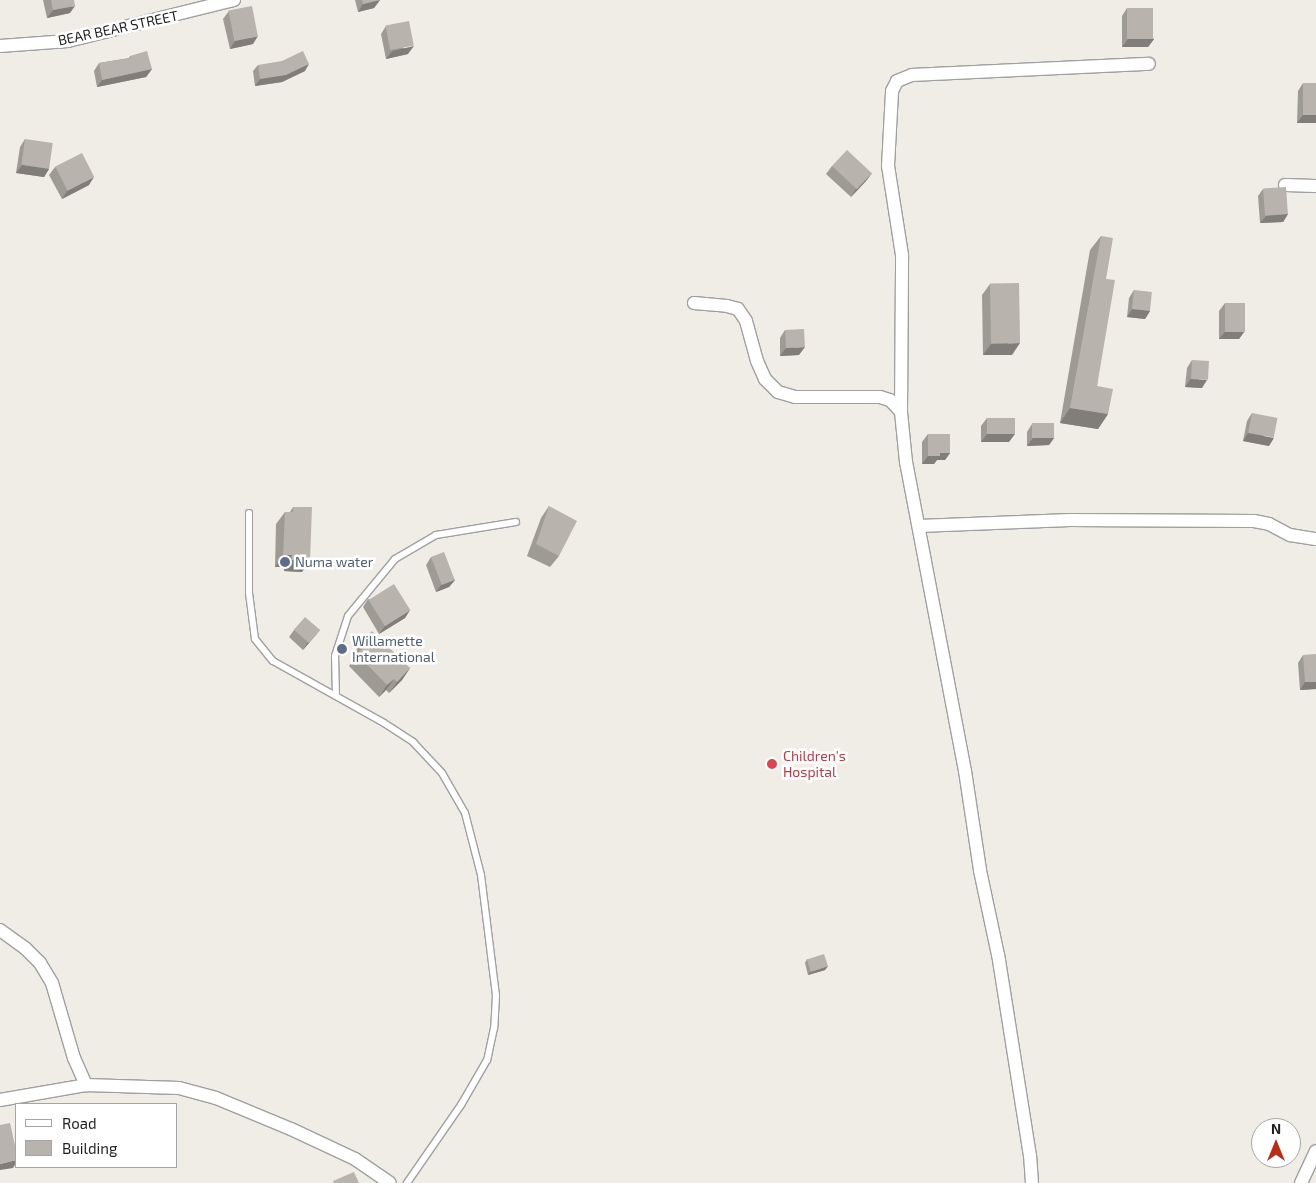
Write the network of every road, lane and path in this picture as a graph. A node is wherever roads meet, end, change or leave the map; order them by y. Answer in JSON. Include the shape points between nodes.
{"nodes":[{"id":1,"x":234,"y":0,"type":"edge"},
{"id":2,"x":0,"y":46,"type":"edge"},
{"id":3,"x":1149,"y":64,"type":"dead end"},
{"id":4,"x":1286,"y":185,"type":"edge"},
{"id":5,"x":1316,"y":186,"type":"edge"},
{"id":6,"x":694,"y":303,"type":"dead end"},
{"id":7,"x":901,"y":412,"type":"junction"},
{"id":8,"x":250,"y":513,"type":"dead end"},
{"id":9,"x":516,"y":522,"type":"dead end"},
{"id":10,"x":919,"y":526,"type":"junction"},
{"id":11,"x":1316,"y":539,"type":"edge"},
{"id":12,"x":336,"y":696,"type":"junction"},
{"id":13,"x":0,"y":930,"type":"edge"},
{"id":14,"x":86,"y":1085,"type":"junction"},
{"id":15,"x":0,"y":1100,"type":"edge"},
{"id":16,"x":1316,"y":1151,"type":"edge"},
{"id":17,"x":390,"y":1183,"type":"edge"},
{"id":18,"x":407,"y":1183,"type":"edge"},
{"id":19,"x":1032,"y":1183,"type":"edge"},
{"id":20,"x":1301,"y":1183,"type":"edge"}],
"edges":[{"from":1,"to":2,"type":"street","name":"BEAR BEAR STREET","via":[[68,41]]},
{"from":3,"to":7,"type":"street","via":[[912,75],[897,81],[892,91],[888,166],[902,255]]},
{"from":4,"to":5,"type":"street"},
{"from":6,"to":7,"type":"street","via":[[738,309],[746,321],[765,379],[778,392],[795,397],[880,397],[890,400]]},
{"from":7,"to":10,"type":"street","via":[[906,462]]},
{"from":8,"to":12,"type":"lane","via":[[249,593],[255,638],[273,661]]},
{"from":9,"to":12,"type":"lane","via":[[436,535],[395,559],[348,616],[335,656]]},
{"from":10,"to":11,"type":"street","via":[[1070,520],[1254,521],[1269,524],[1290,536]]},
{"from":10,"to":19,"type":"street","via":[[998,955]]},
{"from":12,"to":18,"type":"lane","via":[[413,742],[442,773],[465,813],[481,874],[496,995],[494,1028],[487,1060],[461,1105]]},
{"from":13,"to":14,"type":"street","via":[[40,963],[52,983],[74,1058]]},
{"from":14,"to":15,"type":"street"},
{"from":14,"to":17,"type":"street","via":[[179,1088],[216,1098],[356,1158]]},
{"from":16,"to":20,"type":"street"}]}
